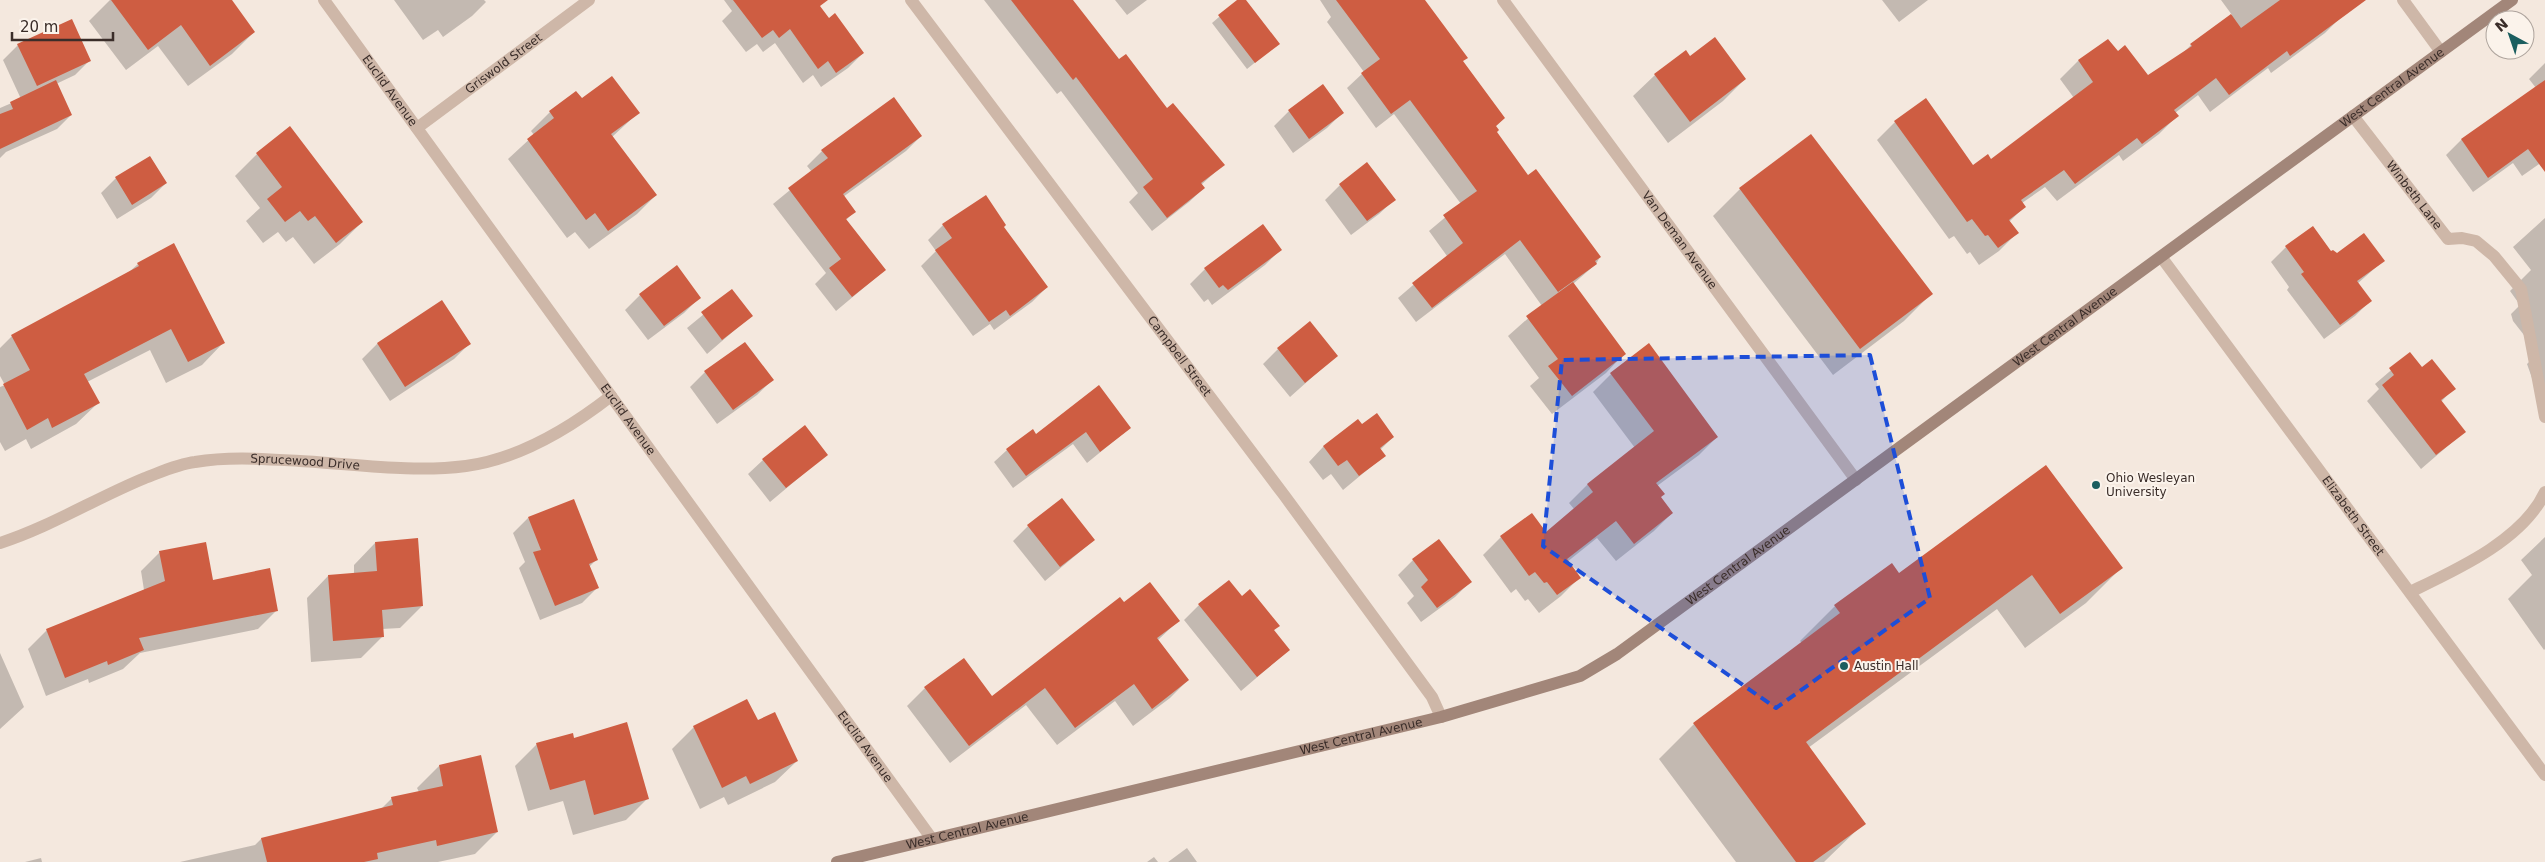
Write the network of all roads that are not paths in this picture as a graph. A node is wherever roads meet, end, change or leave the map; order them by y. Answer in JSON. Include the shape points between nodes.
{"nodes":[{"id":1,"x":324,"y":0,"type":"edge"},
{"id":2,"x":589,"y":0,"type":"edge"},
{"id":3,"x":911,"y":0,"type":"edge"},
{"id":4,"x":1503,"y":0,"type":"edge"},
{"id":5,"x":2403,"y":0,"type":"edge"},
{"id":6,"x":2512,"y":0,"type":"edge"},
{"id":7,"x":2441,"y":52,"type":"junction"},
{"id":8,"x":2353,"y":116,"type":"junction"},
{"id":9,"x":416,"y":128,"type":"junction"},
{"id":10,"x":2162,"y":258,"type":"junction"},
{"id":11,"x":611,"y":396,"type":"junction"},
{"id":12,"x":2545,"y":417,"type":"edge"},
{"id":13,"x":1856,"y":480,"type":"junction"},
{"id":14,"x":2545,"y":492,"type":"edge"},
{"id":15,"x":0,"y":543,"type":"edge"},
{"id":16,"x":2410,"y":592,"type":"junction"},
{"id":17,"x":1441,"y":717,"type":"junction"},
{"id":18,"x":2545,"y":775,"type":"edge"},
{"id":19,"x":932,"y":839,"type":"junction"},
{"id":20,"x":837,"y":862,"type":"edge"}],
"edges":[{"from":1,"to":9,"type":"street","name":"Euclid Avenue"},
{"from":2,"to":9,"type":"street","name":"Griswold Street"},
{"from":3,"to":17,"type":"street","name":"Campbell Street","via":[[1284,495],[1432,697]]},
{"from":4,"to":13,"type":"street","name":"Van Deman Avenue"},
{"from":5,"to":7,"type":"street"},
{"from":6,"to":7,"type":"main road","name":"West Central Avenue"},
{"from":7,"to":8,"type":"main road","name":"West Central Avenue"},
{"from":8,"to":10,"type":"main road","name":"West Central Avenue"},
{"from":8,"to":12,"type":"street","name":"Winbeth Lane","via":[[2448,239],[2476,242],[2494,256],[2521,289]]},
{"from":9,"to":11,"type":"street","name":"Euclid Avenue"},
{"from":10,"to":13,"type":"main road","name":"West Central Avenue"},
{"from":10,"to":16,"type":"street","name":"Elizabeth Street"},
{"from":11,"to":15,"type":"street","name":"Sprucewood Drive","via":[[535,444],[490,461],[431,469],[242,458],[194,462],[124,487]]},
{"from":11,"to":19,"type":"street","name":"Euclid Avenue"},
{"from":13,"to":17,"type":"main road","name":"West Central Avenue","via":[[1617,654],[1580,676]]},
{"from":14,"to":16,"type":"street","via":[[2527,518],[2502,541],[2450,573]]},
{"from":16,"to":18,"type":"street","name":"Elizabeth Street"},
{"from":17,"to":19,"type":"main road","name":"West Central Avenue"},
{"from":19,"to":20,"type":"main road","name":"West Central Avenue"}]}
